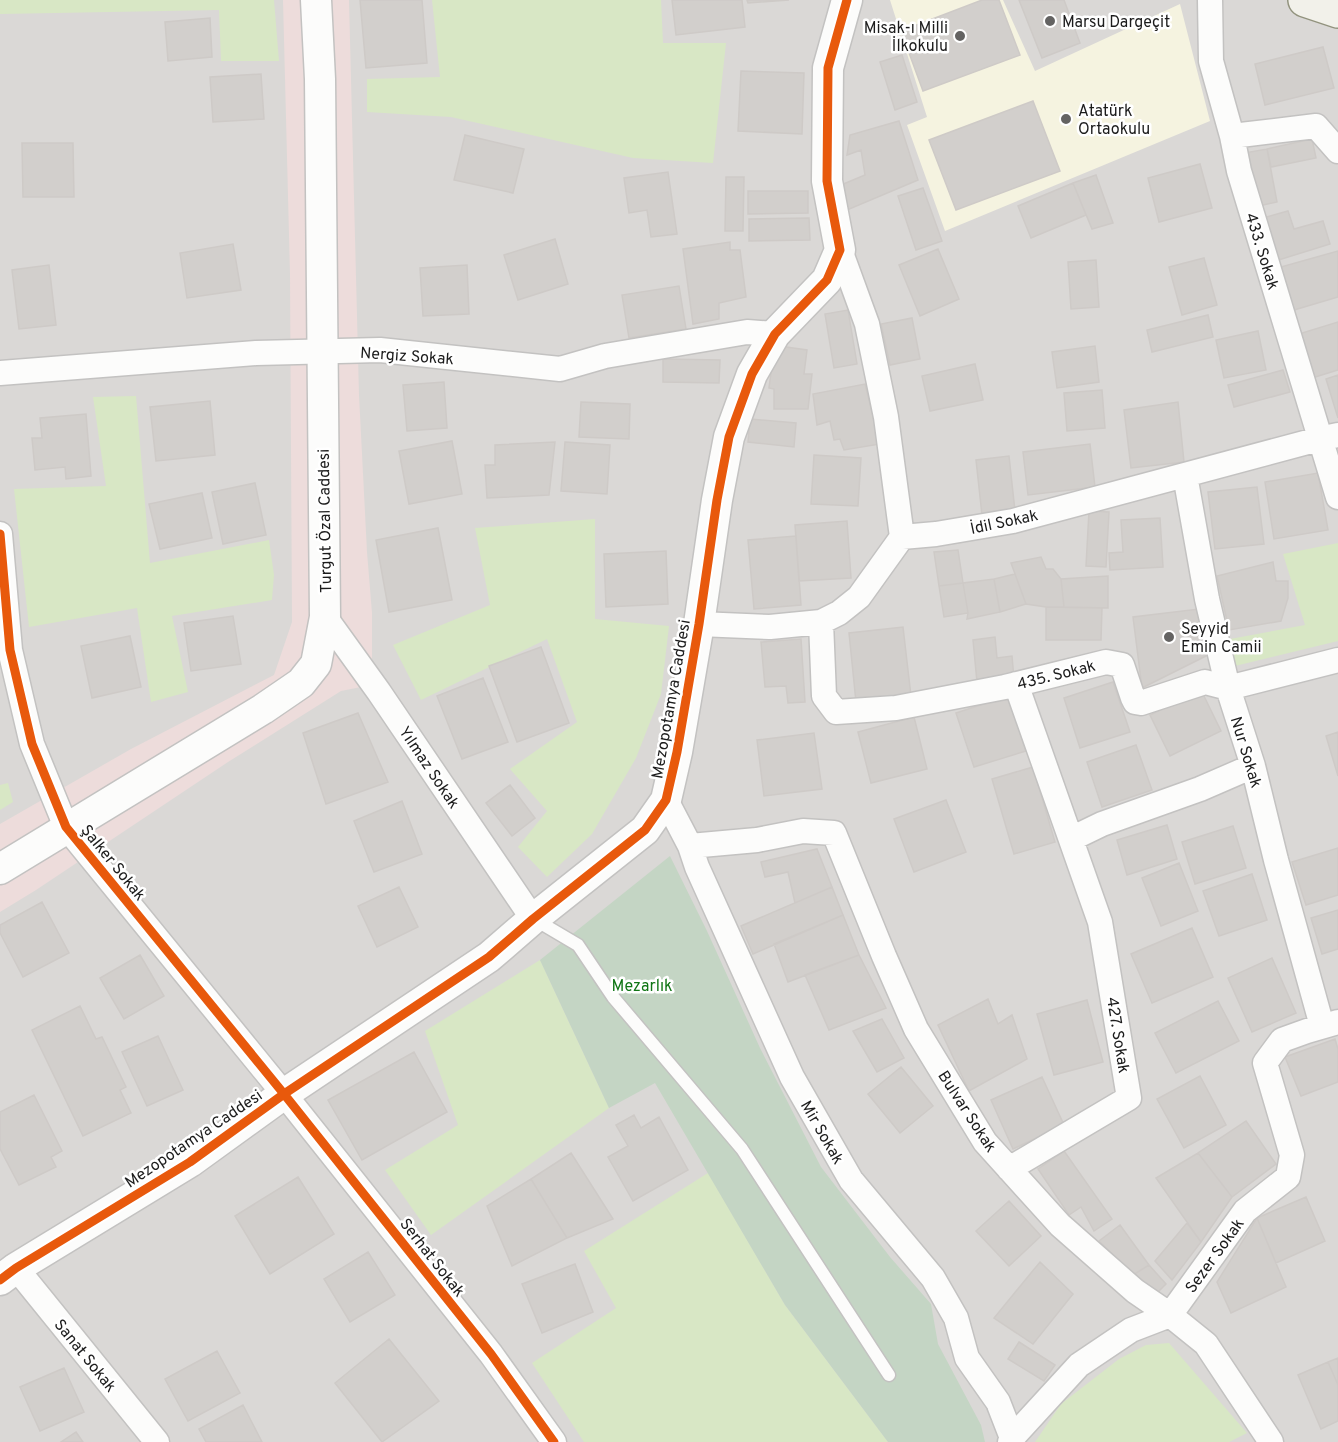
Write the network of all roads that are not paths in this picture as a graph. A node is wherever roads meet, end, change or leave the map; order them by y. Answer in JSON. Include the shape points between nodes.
{"nodes":[{"id":1,"x":316,"y":0,"type":"edge"},
{"id":2,"x":847,"y":0,"type":"edge"},
{"id":3,"x":1210,"y":0,"type":"edge"},
{"id":4,"x":1305,"y":0,"type":"edge"},
{"id":5,"x":1338,"y":11,"type":"edge"},
{"id":6,"x":1232,"y":136,"type":"junction"},
{"id":7,"x":1338,"y":152,"type":"edge"},
{"id":8,"x":840,"y":250,"type":"junction"},
{"id":9,"x":775,"y":333,"type":"junction"},
{"id":10,"x":322,"y":352,"type":"junction"},
{"id":11,"x":0,"y":373,"type":"edge"},
{"id":12,"x":1329,"y":437,"type":"edge"},
{"id":13,"x":1185,"y":475,"type":"junction"},
{"id":14,"x":1338,"y":497,"type":"edge"},
{"id":15,"x":0,"y":534,"type":"edge"},
{"id":16,"x":902,"y":537,"type":"junction"},
{"id":17,"x":325,"y":617,"type":"junction"},
{"id":18,"x":821,"y":622,"type":"junction"},
{"id":19,"x":699,"y":624,"type":"junction"},
{"id":20,"x":5,"y":651,"type":"edge"},
{"id":21,"x":1338,"y":660,"type":"edge"},
{"id":22,"x":1016,"y":684,"type":"junction"},
{"id":23,"x":1228,"y":688,"type":"junction"},
{"id":24,"x":1253,"y":766,"type":"junction"},
{"id":25,"x":666,"y":800,"type":"junction"},
{"id":26,"x":66,"y":827,"type":"junction"},
{"id":27,"x":1071,"y":839,"type":"junction"},
{"id":28,"x":690,"y":846,"type":"junction"},
{"id":29,"x":0,"y":869,"type":"edge"},
{"id":30,"x":532,"y":919,"type":"junction"},
{"id":31,"x":1330,"y":1024,"type":"edge"},
{"id":32,"x":285,"y":1094,"type":"junction"},
{"id":33,"x":1009,"y":1168,"type":"junction"},
{"id":34,"x":8,"y":1274,"type":"edge"},
{"id":35,"x":1170,"y":1315,"type":"junction"},
{"id":36,"x":889,"y":1375,"type":"dead end"},
{"id":37,"x":1011,"y":1440,"type":"edge"},
{"id":38,"x":157,"y":1442,"type":"edge"},
{"id":39,"x":554,"y":1442,"type":"edge"},
{"id":40,"x":1270,"y":1442,"type":"edge"}],
"edges":[{"from":1,"to":10,"type":"street","name":"Turgut Özal Caddesi"},
{"from":2,"to":8,"type":"street","via":[[828,68],[827,181]]},
{"from":3,"to":6,"type":"street","name":"433. Sokak","via":[[1211,61]]},
{"from":4,"to":5,"type":"main road"},
{"from":6,"to":7,"type":"street","via":[[1316,126]]},
{"from":6,"to":12,"type":"street","name":"433. Sokak","via":[[1239,171]]},
{"from":8,"to":9,"type":"street","name":"Mezopotamya Caddesi","via":[[827,280]]},
{"from":8,"to":16,"type":"street","via":[[867,324],[886,417]]},
{"from":9,"to":10,"type":"street","name":"Nergiz Sokak","via":[[747,332],[605,356],[560,369],[380,350]]},
{"from":9,"to":19,"type":"street","name":"Mezopotamya Caddesi","via":[[752,374],[729,437]]},
{"from":10,"to":11,"type":"street","name":"Nergiz Sokak","via":[[256,353]]},
{"from":10,"to":17,"type":"street","name":"Turgut Özal Caddesi"},
{"from":12,"to":13,"type":"street","name":"İdil Sokak"},
{"from":12,"to":14,"type":"street","name":"433. Sokak"},
{"from":13,"to":16,"type":"street","name":"İdil Sokak","via":[[1013,521]]},
{"from":13,"to":23,"type":"street","name":"Nur Sokak"},
{"from":15,"to":20,"type":"street","name":"Şalker Sokak"},
{"from":16,"to":18,"type":"street","via":[[859,597]]},
{"from":17,"to":26,"type":"street","name":"Turgut Özal Caddesi","via":[[316,664],[301,684]]},
{"from":17,"to":30,"type":"street","name":"Yılmaz Sokak"},
{"from":18,"to":19,"type":"street","via":[[770,627]]},
{"from":18,"to":22,"type":"street","name":"435. Sokak","via":[[824,696],[836,712],[896,708]]},
{"from":19,"to":25,"type":"street","name":"Mezopotamya Caddesi"},
{"from":20,"to":26,"type":"street","name":"Şalker Sokak","via":[[32,744]]},
{"from":21,"to":23,"type":"street","name":"435. Sokak"},
{"from":22,"to":23,"type":"street","name":"435. Sokak","via":[[1106,662],[1122,665],[1135,702],[1205,681]]},
{"from":22,"to":27,"type":"street","name":"427. Sokak"},
{"from":23,"to":24,"type":"street","name":"Nur Sokak"},
{"from":24,"to":27,"type":"street"},
{"from":24,"to":31,"type":"street","name":"Nur Sokak","via":[[1279,871]]},
{"from":25,"to":28,"type":"street","name":"Mir Sokak"},
{"from":25,"to":30,"type":"street","name":"Mezopotamya Caddesi","via":[[645,830]]},
{"from":26,"to":29,"type":"street","name":"Turgut Özal Caddesi"},
{"from":26,"to":32,"type":"street","name":"Şalker Sokak"},
{"from":27,"to":33,"type":"street","name":"427. Sokak","via":[[1101,922],[1129,1098]]},
{"from":28,"to":33,"type":"street","name":"Bulvar Sokak","via":[[803,831],[834,833],[916,1029],[985,1142]]},
{"from":28,"to":37,"type":"street","name":"Mir Sokak","via":[[792,1077],[851,1180],[933,1278],[956,1318],[968,1358],[998,1402]]},
{"from":30,"to":32,"type":"street","name":"Mezopotamya Caddesi","via":[[489,957]]},
{"from":30,"to":36,"type":"lane","via":[[578,945],[613,997],[742,1149]]},
{"from":31,"to":35,"type":"street","name":"Sezer Sokak","via":[[1282,1040],[1265,1063],[1292,1155],[1288,1177],[1245,1211]]},
{"from":32,"to":34,"type":"street","name":"Mezopotamya Caddesi","via":[[190,1162]]},
{"from":32,"to":39,"type":"street","name":"Serhat Sokak","via":[[491,1354]]},
{"from":33,"to":35,"type":"street","name":"Bulvar Sokak","via":[[1060,1225],[1135,1291]]},
{"from":34,"to":38,"type":"street","name":"Sanat Sokak"},
{"from":35,"to":37,"type":"street","via":[[1131,1330],[1078,1365]]},
{"from":35,"to":40,"type":"street","name":"Bulvar Sokak","via":[[1206,1344]]}]}
